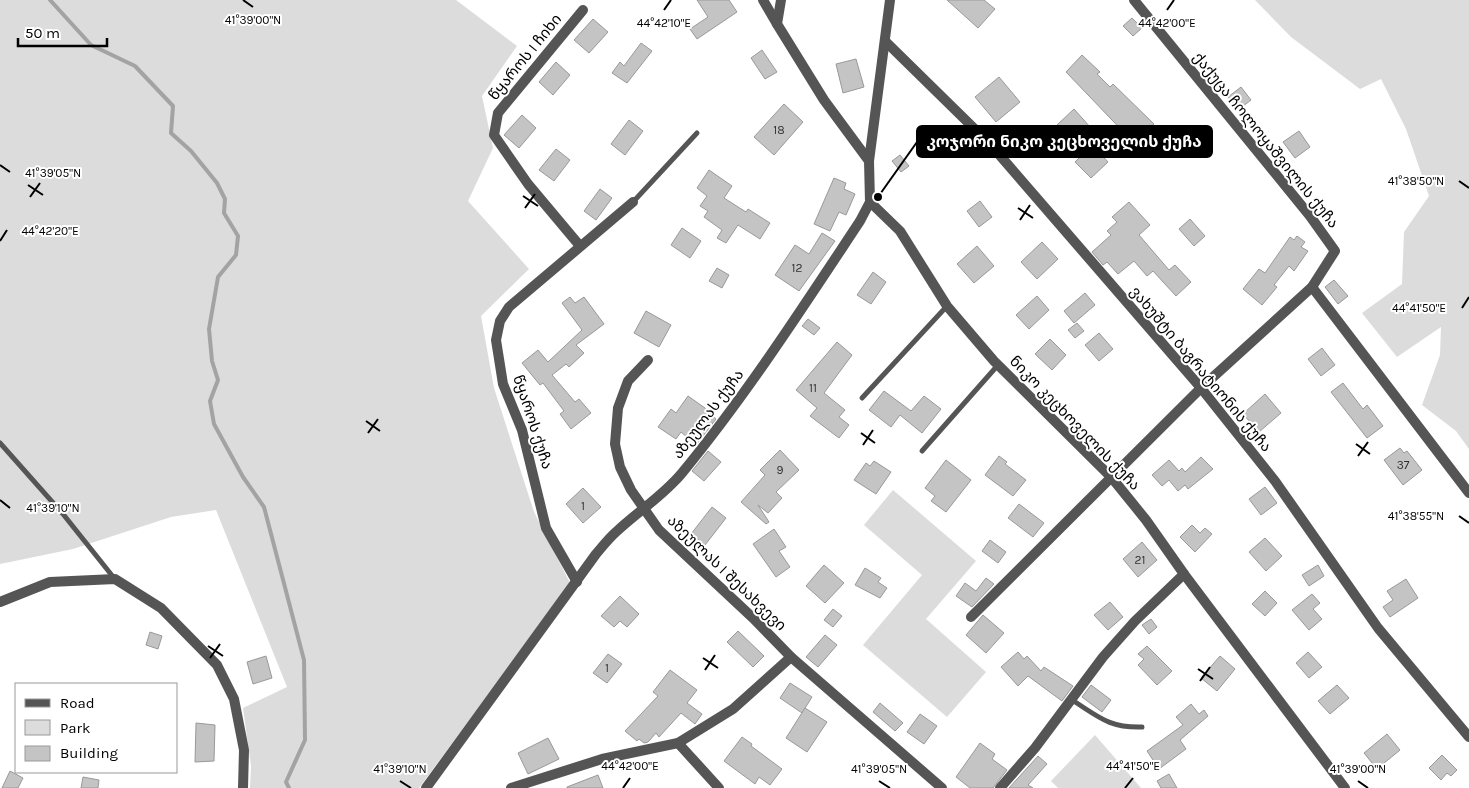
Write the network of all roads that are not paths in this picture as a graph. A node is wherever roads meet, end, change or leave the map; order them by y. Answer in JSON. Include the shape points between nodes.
{"nodes":[{"id":1,"x":763,"y":0,"type":"edge"},
{"id":2,"x":781,"y":0,"type":"edge"},
{"id":3,"x":890,"y":0,"type":"edge"},
{"id":4,"x":1134,"y":0,"type":"edge"},
{"id":5,"x":583,"y":10,"type":"dead end"},
{"id":6,"x":777,"y":24,"type":"junction"},
{"id":7,"x":885,"y":41,"type":"junction"},
{"id":8,"x":696,"y":133,"type":"dead end"},
{"id":9,"x":869,"y":162,"type":"junction"},
{"id":10,"x":633,"y":202,"type":"joint"},
{"id":11,"x":870,"y":202,"type":"junction"},
{"id":12,"x":580,"y":246,"type":"junction"},
{"id":13,"x":1312,"y":287,"type":"junction"},
{"id":14,"x":947,"y":306,"type":"junction"},
{"id":15,"x":648,"y":360,"type":"dead end"},
{"id":16,"x":998,"y":365,"type":"junction"},
{"id":17,"x":1201,"y":388,"type":"junction"},
{"id":18,"x":862,"y":398,"type":"dead end"},
{"id":19,"x":0,"y":443,"type":"edge"},
{"id":20,"x":922,"y":451,"type":"dead end"},
{"id":21,"x":1112,"y":478,"type":"junction"},
{"id":22,"x":1469,"y":493,"type":"edge"},
{"id":23,"x":644,"y":509,"type":"junction"},
{"id":24,"x":1184,"y":574,"type":"junction"},
{"id":25,"x":115,"y":580,"type":"junction"},
{"id":26,"x":577,"y":582,"type":"junction"},
{"id":27,"x":22,"y":592,"type":"junction"},
{"id":28,"x":0,"y":593,"type":"edge"},
{"id":29,"x":0,"y":602,"type":"edge"},
{"id":30,"x":971,"y":617,"type":"dead end"},
{"id":31,"x":791,"y":656,"type":"junction"},
{"id":32,"x":1072,"y":700,"type":"junction"},
{"id":33,"x":1142,"y":727,"type":"dead end"},
{"id":34,"x":1469,"y":737,"type":"edge"},
{"id":35,"x":678,"y":743,"type":"junction"},
{"id":36,"x":243,"y":788,"type":"edge"},
{"id":37,"x":426,"y":788,"type":"edge"},
{"id":38,"x":511,"y":788,"type":"edge"},
{"id":39,"x":719,"y":788,"type":"edge"},
{"id":40,"x":942,"y":788,"type":"edge"},
{"id":41,"x":1000,"y":788,"type":"edge"},
{"id":42,"x":1345,"y":788,"type":"edge"}],
"edges":[{"from":1,"to":6,"type":"street"},
{"from":2,"to":6,"type":"street"},
{"from":3,"to":7,"type":"street"},
{"from":4,"to":13,"type":"street","name":"ქაქუცა ჩოლოყაშვილის ქუჩა","via":[[1335,251]]},
{"from":5,"to":12,"type":"street","name":"წყაროს I ჩიხი","via":[[498,113],[494,135],[528,184]]},
{"from":6,"to":9,"type":"street","via":[[824,100]]},
{"from":7,"to":9,"type":"street"},
{"from":7,"to":17,"type":"street","name":"ვახუშტი ბაგრატიონის ქუჩა","via":[[990,144]]},
{"from":8,"to":10,"type":"lane"},
{"from":9,"to":11,"type":"street"},
{"from":10,"to":12,"type":"street","name":"წყაროს ქუჩა"},
{"from":11,"to":14,"type":"street","name":"ნიკო კეცხოველის ქუჩა","via":[[900,231]]},
{"from":11,"to":23,"type":"street","name":"აზეულას ქუჩა","via":[[751,383],[681,475]]},
{"from":12,"to":26,"type":"street","name":"წყაროს ქუჩა","via":[[509,308],[500,321],[496,340],[503,384],[522,430],[546,528]]},
{"from":13,"to":17,"type":"street"},
{"from":13,"to":22,"type":"street"},
{"from":14,"to":16,"type":"street","name":"ნიკო კეცხოველის ქუჩა"},
{"from":14,"to":18,"type":"lane"},
{"from":15,"to":23,"type":"street","name":"აზეულას I შესახვევი","via":[[628,381],[618,408],[615,444],[624,475]]},
{"from":16,"to":20,"type":"lane"},
{"from":16,"to":21,"type":"street","name":"ნიკო კეცხოველის ქუჩა"},
{"from":17,"to":21,"type":"street"},
{"from":17,"to":34,"type":"street","name":"ვახუშტი ბაგრატიონის ქუჩა","via":[[1275,481],[1378,628]]},
{"from":19,"to":25,"type":"lane","via":[[63,514]]},
{"from":21,"to":24,"type":"street","name":"ნიკო კეცხოველის ქუჩა"},
{"from":21,"to":30,"type":"street"},
{"from":23,"to":26,"type":"street","name":"აზეულას ქუჩა","via":[[615,532]]},
{"from":23,"to":31,"type":"street","name":"აზეულას I შესახვევი","via":[[659,530]]},
{"from":24,"to":32,"type":"street","via":[[1103,658]]},
{"from":24,"to":42,"type":"street","name":"ნიკო კეცხოველის ქუჩა"},
{"from":25,"to":27,"type":"street","via":[[50,582]]},
{"from":25,"to":36,"type":"street","via":[[161,608],[217,665],[234,699],[244,750]]},
{"from":26,"to":37,"type":"street","name":"აზეულას ქუჩა"},
{"from":27,"to":28,"type":"street"},
{"from":27,"to":29,"type":"street"},
{"from":31,"to":35,"type":"street","via":[[733,709]]},
{"from":31,"to":40,"type":"street","name":"აზეულას I შესახვევი"},
{"from":32,"to":33,"type":"lane","via":[[1110,724],[1123,728]]},
{"from":32,"to":41,"type":"street"},
{"from":35,"to":38,"type":"street","via":[[602,759]]},
{"from":35,"to":39,"type":"street"}]}
